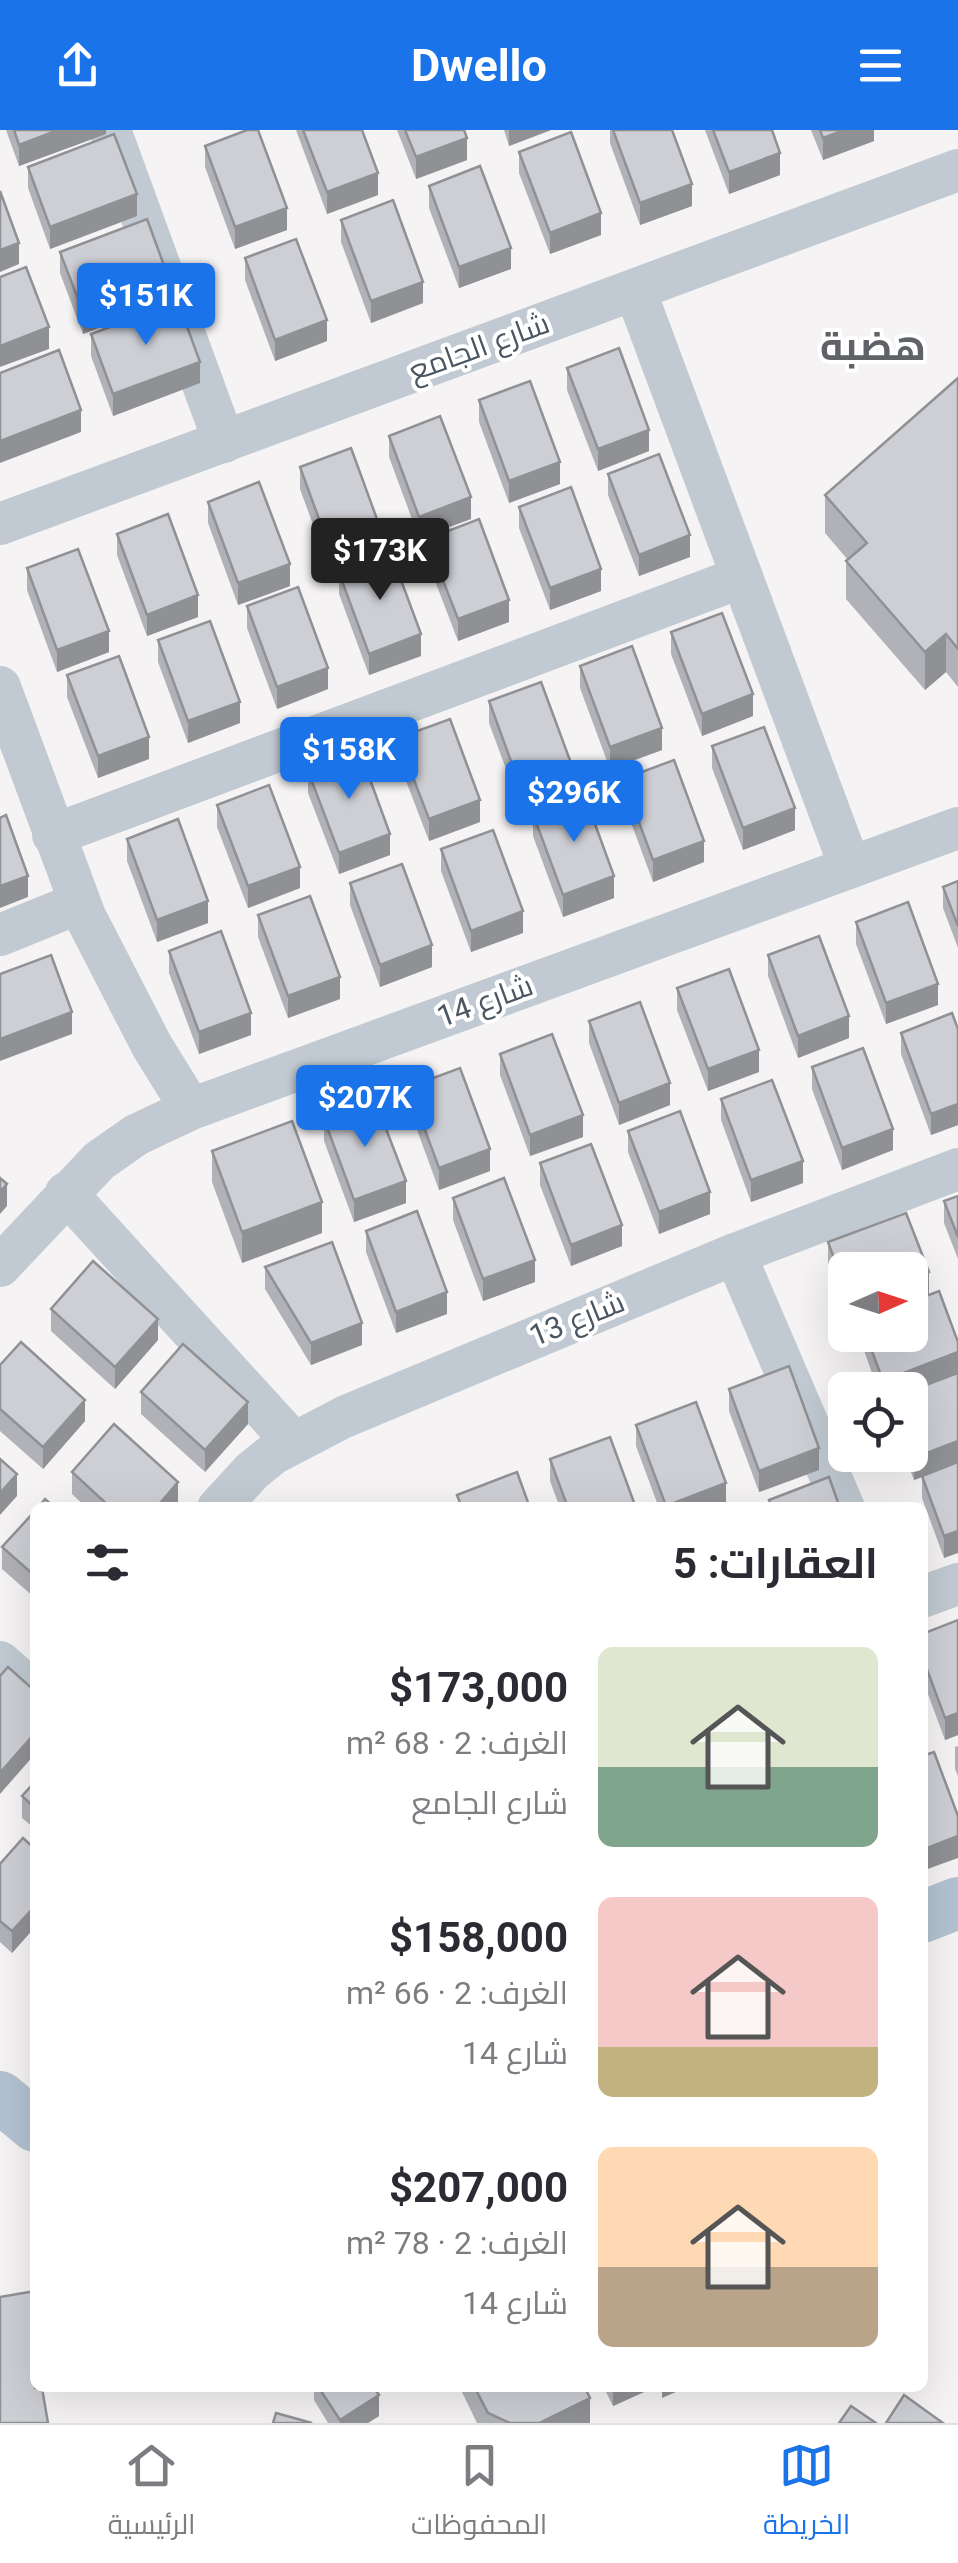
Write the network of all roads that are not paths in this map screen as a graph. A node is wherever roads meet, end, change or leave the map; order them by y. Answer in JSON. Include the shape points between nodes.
{"nodes":[{"id":1,"x":121,"y":133,"type":"edge"},
{"id":2,"x":958,"y":170,"type":"edge"},
{"id":3,"x":635,"y":290,"type":"junction"},
{"id":4,"x":224,"y":442,"type":"junction"},
{"id":5,"x":0,"y":524,"type":"edge"},
{"id":6,"x":742,"y":577,"type":"junction"},
{"id":7,"x":0,"y":687,"type":"edge"},
{"id":8,"x":958,"y":828,"type":"edge"},
{"id":9,"x":52,"y":835,"type":"junction"},
{"id":10,"x":850,"y":867,"type":"junction"},
{"id":11,"x":79,"y":903,"type":"junction"},
{"id":12,"x":0,"y":934,"type":"edge"},
{"id":13,"x":191,"y":1109,"type":"junction"},
{"id":14,"x":958,"y":1169,"type":"edge"},
{"id":15,"x":66,"y":1193,"type":"junction"},
{"id":16,"x":735,"y":1254,"type":"junction"},
{"id":17,"x":0,"y":1266,"type":"edge"},
{"id":18,"x":293,"y":1442,"type":"junction"},
{"id":19,"x":224,"y":1502,"type":"edge"},
{"id":20,"x":841,"y":1502,"type":"edge"},
{"id":21,"x":958,"y":1584,"type":"edge"},
{"id":22,"x":928,"y":1595,"type":"edge"},
{"id":23,"x":0,"y":1662,"type":"edge"},
{"id":24,"x":30,"y":1688,"type":"edge"},
{"id":25,"x":958,"y":1903,"type":"edge"},
{"id":26,"x":928,"y":1914,"type":"edge"},
{"id":27,"x":0,"y":2097,"type":"edge"},
{"id":28,"x":30,"y":2122,"type":"edge"}],
"edges":[{"from":1,"to":4,"type":"street"},
{"from":2,"to":3,"type":"street","name":"شارع الجامع"},
{"from":3,"to":4,"type":"street","name":"شارع الجامع"},
{"from":3,"to":6,"type":"street"},
{"from":4,"to":5,"type":"street","name":"شارع الجامع"},
{"from":6,"to":9,"type":"street"},
{"from":6,"to":10,"type":"street"},
{"from":7,"to":9,"type":"street"},
{"from":8,"to":10,"type":"street","name":"شارع 14"},
{"from":9,"to":11,"type":"street"},
{"from":10,"to":13,"type":"street","name":"شارع 14"},
{"from":11,"to":12,"type":"street"},
{"from":11,"to":13,"type":"street"},
{"from":13,"to":15,"type":"street","name":"شارع 14","via":[[136,1135]]},
{"from":14,"to":16,"type":"street","name":"شارع 13"},
{"from":15,"to":17,"type":"street","name":"شارع 14"},
{"from":15,"to":18,"type":"street"},
{"from":16,"to":18,"type":"street","name":"شارع 13"},
{"from":16,"to":20,"type":"street"},
{"from":18,"to":19,"type":"street","name":"شارع 13"},
{"from":21,"to":22,"type":"street"},
{"from":23,"to":24,"type":"street"},
{"from":25,"to":26,"type":"main road"},
{"from":27,"to":28,"type":"main road"}]}
